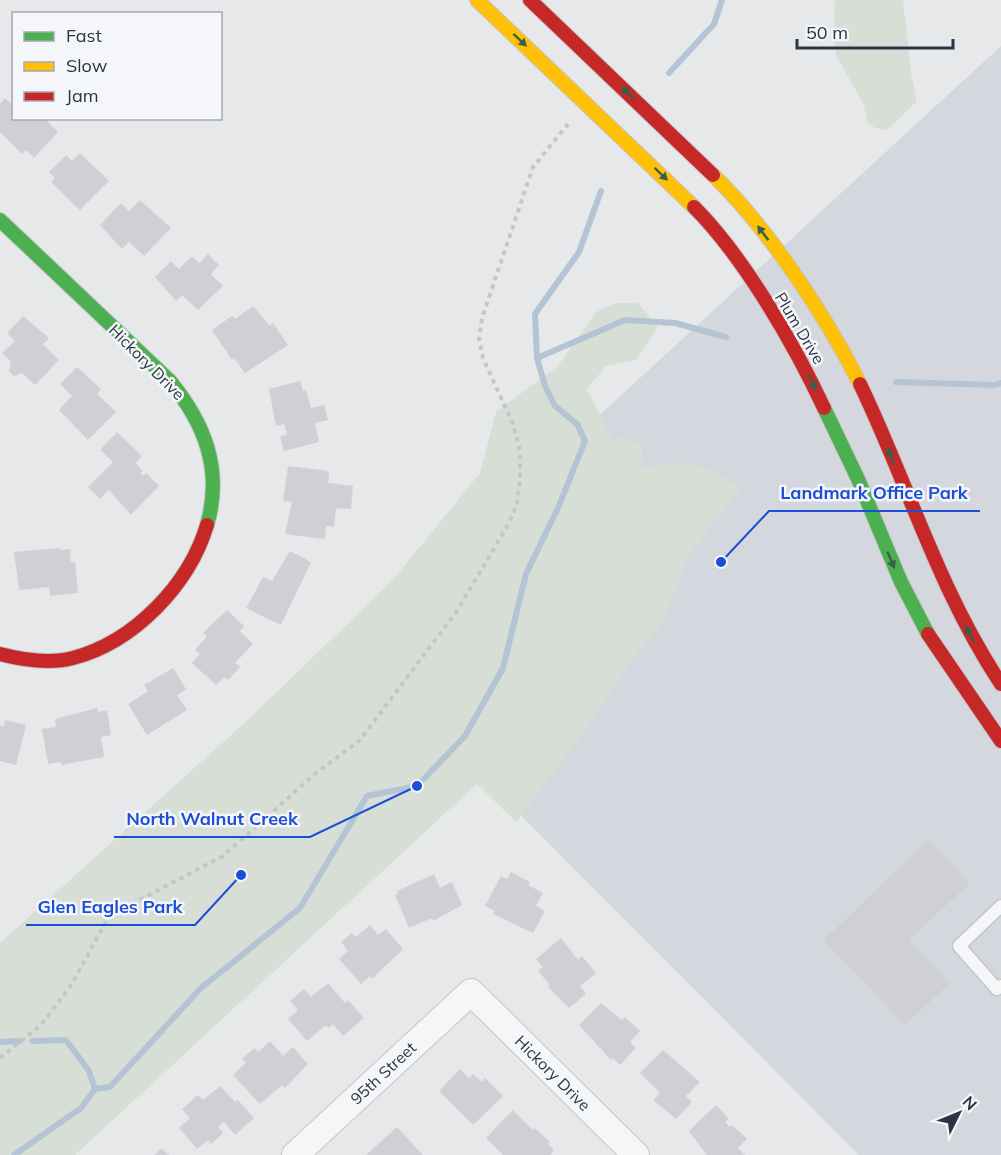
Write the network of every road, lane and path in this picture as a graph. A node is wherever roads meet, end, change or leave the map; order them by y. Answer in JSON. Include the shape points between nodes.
{"nodes":[{"id":1,"x":477,"y":0,"type":"edge"},
{"id":2,"x":530,"y":0,"type":"edge"},
{"id":3,"x":587,"y":103,"type":"junction"},
{"id":4,"x":0,"y":220,"type":"edge"},
{"id":5,"x":0,"y":654,"type":"edge"},
{"id":6,"x":1001,"y":684,"type":"edge"},
{"id":7,"x":1001,"y":741,"type":"edge"},
{"id":8,"x":1001,"y":906,"type":"edge"},
{"id":9,"x":1001,"y":986,"type":"edge"},
{"id":10,"x":471,"y":992,"type":"joint"},
{"id":11,"x":0,"y":1058,"type":"edge"},
{"id":12,"x":295,"y":1155,"type":"edge"},
{"id":13,"x":636,"y":1155,"type":"edge"}],
"edges":[{"from":1,"to":3,"type":"street","name":"Plum Drive","one_way":true},
{"from":6,"to":2,"type":"street","name":"Plum Drive","one_way":true,"via":[[946,588],[880,426],[823,320],[784,271],[763,233],[723,186]]},
{"from":3,"to":7,"type":"street","name":"Plum Drive","one_way":true,"via":[[709,222],[761,286],[807,371],[922,624]]},
{"from":3,"to":11,"type":"path","via":[[533,167],[482,318],[479,340],[483,358],[513,424],[520,451],[520,478],[517,504],[509,523],[457,611],[360,740],[315,774],[223,856],[110,916],[72,984],[41,1025]]},
{"from":4,"to":5,"type":"street","name":"Hickory Drive","via":[[188,402],[202,426],[214,481],[212,511],[192,562],[124,635],[73,658],[43,661]]},
{"from":8,"to":9,"type":"lane","via":[[958,946],[997,989]]},
{"from":10,"to":12,"type":"street","name":"95th Street"},
{"from":10,"to":13,"type":"street","name":"Hickory Drive"}]}
